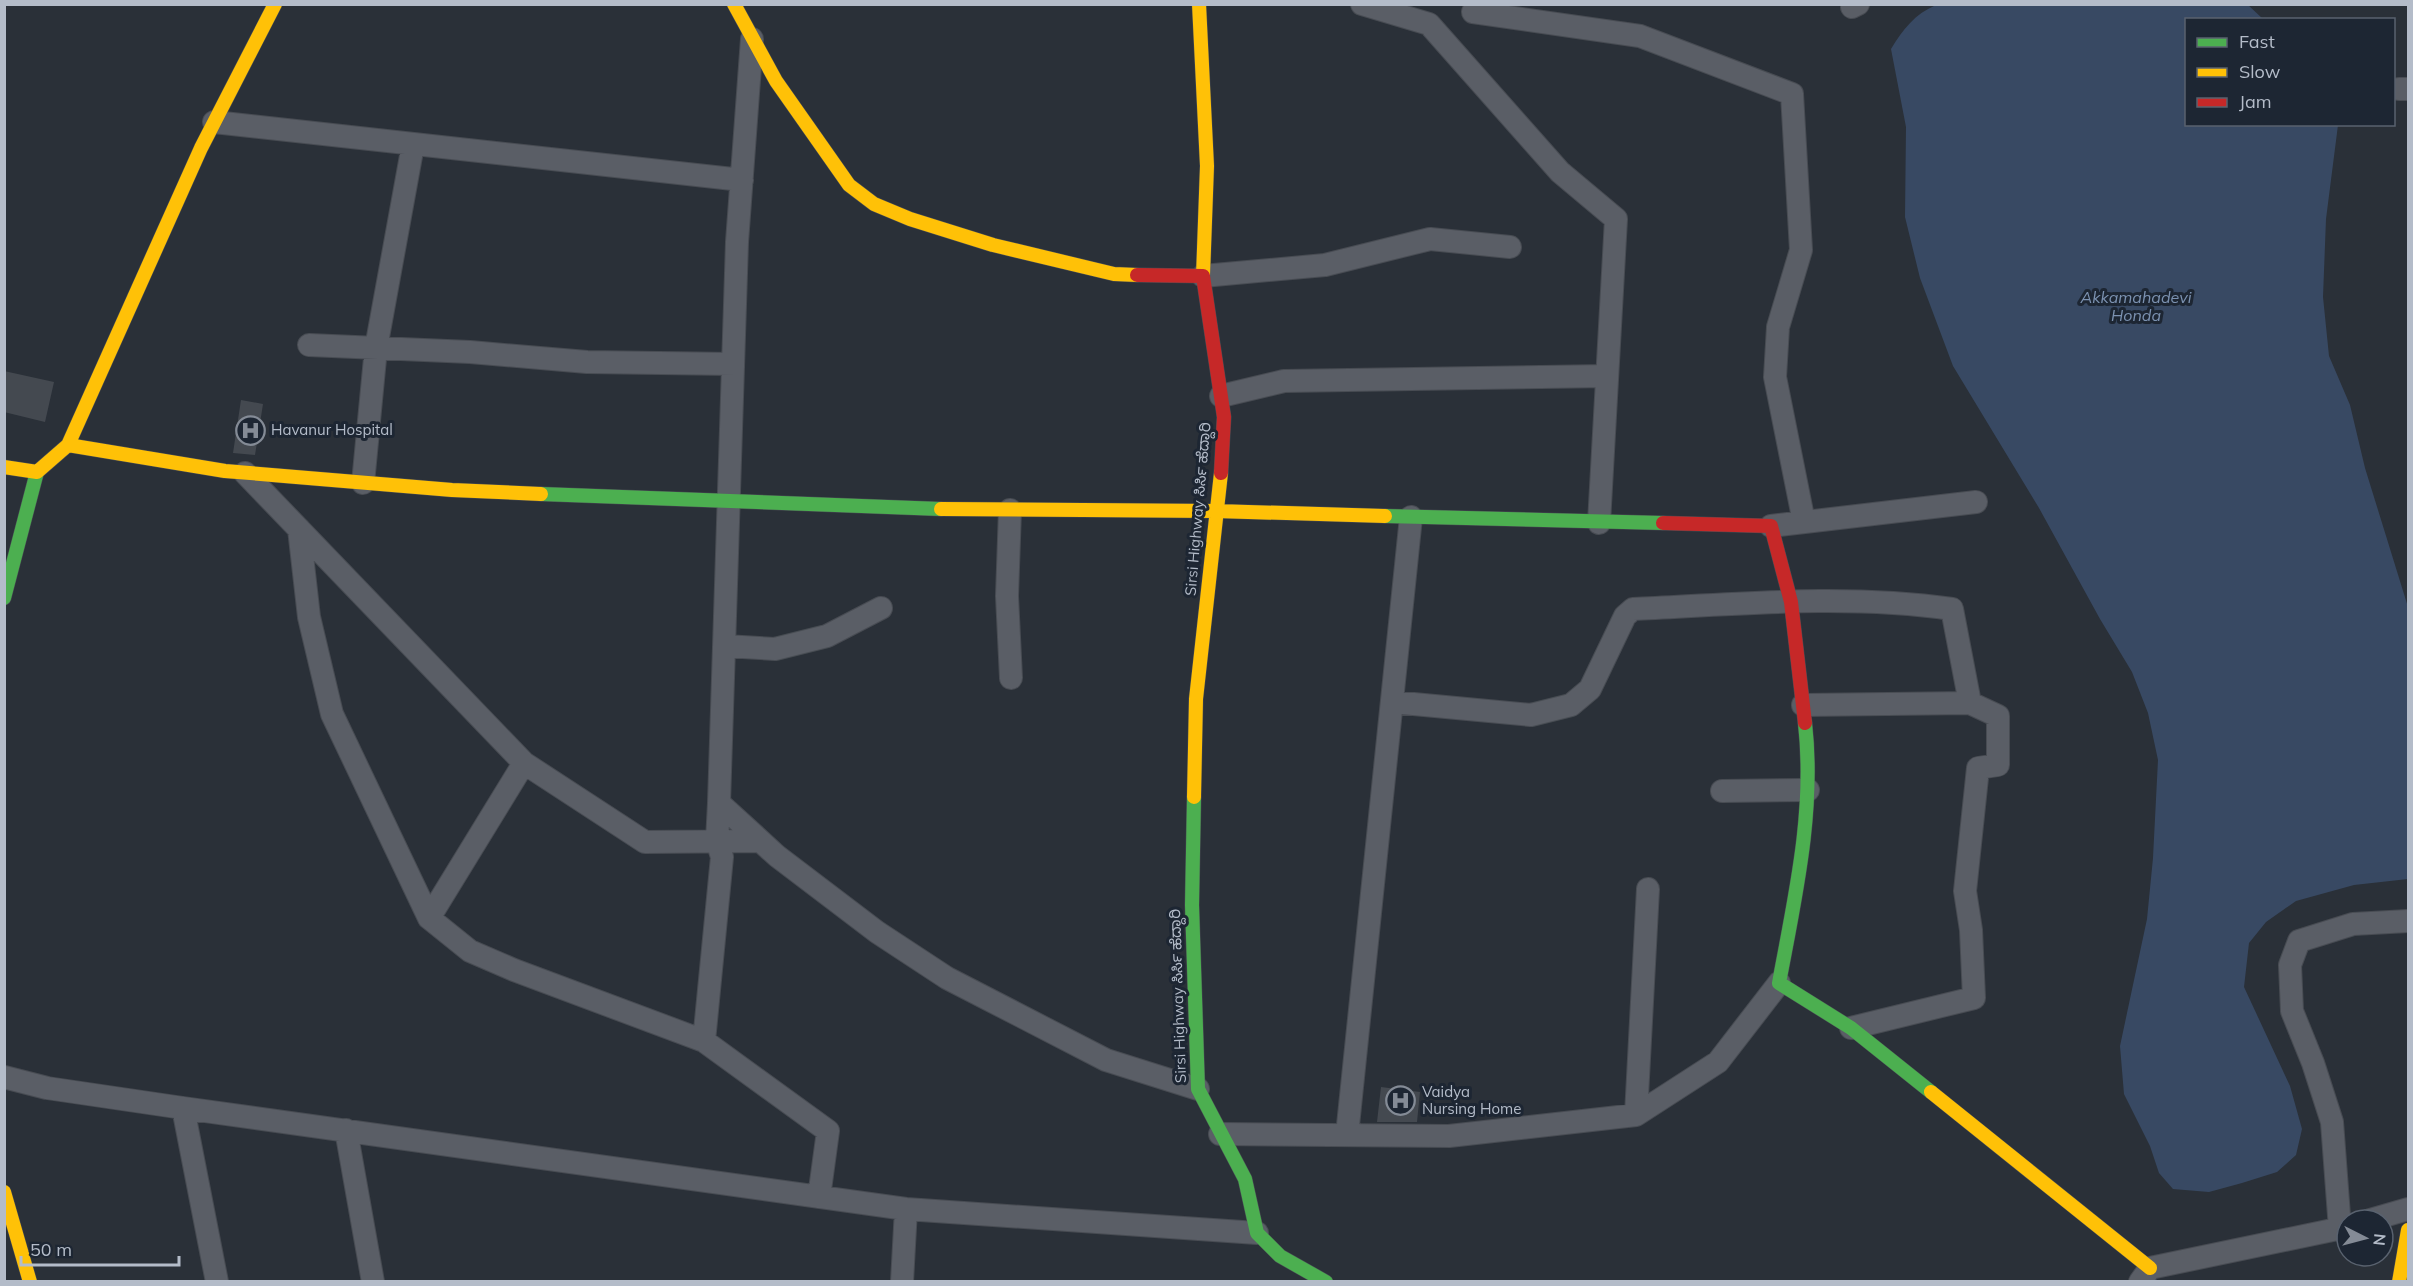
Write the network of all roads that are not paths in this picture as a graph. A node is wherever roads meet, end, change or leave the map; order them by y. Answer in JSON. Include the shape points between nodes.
{"nodes":[{"id":1,"x":275,"y":4,"type":"edge"},
{"id":2,"x":734,"y":4,"type":"edge"},
{"id":3,"x":1199,"y":4,"type":"edge"},
{"id":4,"x":1362,"y":4,"type":"edge"},
{"id":5,"x":1473,"y":12,"type":"dead end"},
{"id":6,"x":752,"y":37,"type":"junction"},
{"id":7,"x":214,"y":123,"type":"junction"},
{"id":8,"x":413,"y":145,"type":"junction"},
{"id":9,"x":742,"y":180,"type":"junction"},
{"id":10,"x":1510,"y":247,"type":"dead end"},
{"id":11,"x":1203,"y":276,"type":"junction"},
{"id":12,"x":309,"y":345,"type":"dead end"},
{"id":13,"x":376,"y":348,"type":"junction"},
{"id":14,"x":734,"y":364,"type":"junction"},
{"id":15,"x":1607,"y":376,"type":"junction"},
{"id":16,"x":1221,"y":396,"type":"junction"},
{"id":17,"x":68,"y":445,"type":"junction"},
{"id":18,"x":4,"y":467,"type":"edge"},
{"id":19,"x":37,"y":472,"type":"junction"},
{"id":20,"x":245,"y":473,"type":"junction"},
{"id":21,"x":363,"y":483,"type":"junction"},
{"id":22,"x":730,"y":501,"type":"junction"},
{"id":23,"x":1976,"y":502,"type":"dead end"},
{"id":24,"x":1010,"y":510,"type":"junction"},
{"id":25,"x":1216,"y":511,"type":"junction"},
{"id":26,"x":1411,"y":517,"type":"junction"},
{"id":27,"x":1804,"y":522,"type":"junction"},
{"id":28,"x":1599,"y":523,"type":"junction"},
{"id":29,"x":1771,"y":526,"type":"junction"},
{"id":30,"x":299,"y":529,"type":"junction"},
{"id":31,"x":4,"y":598,"type":"edge"},
{"id":32,"x":1791,"y":602,"type":"junction"},
{"id":33,"x":882,"y":608,"type":"dead end"},
{"id":34,"x":725,"y":646,"type":"junction"},
{"id":35,"x":1011,"y":678,"type":"dead end"},
{"id":36,"x":1392,"y":702,"type":"junction"},
{"id":37,"x":1970,"y":703,"type":"junction"},
{"id":38,"x":1803,"y":705,"type":"junction"},
{"id":39,"x":524,"y":763,"type":"junction"},
{"id":40,"x":1808,"y":790,"type":"junction"},
{"id":41,"x":1722,"y":791,"type":"dead end"},
{"id":42,"x":719,"y":802,"type":"junction"},
{"id":43,"x":760,"y":840,"type":"junction"},
{"id":44,"x":717,"y":841,"type":"junction"},
{"id":45,"x":1648,"y":889,"type":"dead end"},
{"id":46,"x":429,"y":918,"type":"junction"},
{"id":47,"x":2409,"y":921,"type":"edge"},
{"id":48,"x":1779,"y":983,"type":"junction"},
{"id":49,"x":1851,"y":1028,"type":"junction"},
{"id":50,"x":704,"y":1041,"type":"junction"},
{"id":51,"x":4,"y":1077,"type":"edge"},
{"id":52,"x":1198,"y":1089,"type":"junction"},
{"id":53,"x":183,"y":1108,"type":"junction"},
{"id":54,"x":1636,"y":1115,"type":"junction"},
{"id":55,"x":346,"y":1130,"type":"junction"},
{"id":56,"x":1220,"y":1134,"type":"junction"},
{"id":57,"x":1347,"y":1136,"type":"junction"},
{"id":58,"x":4,"y":1192,"type":"edge"},
{"id":59,"x":819,"y":1197,"type":"junction"},
{"id":60,"x":2342,"y":1208,"type":"edge"},
{"id":61,"x":906,"y":1209,"type":"junction"},
{"id":62,"x":2335,"y":1230,"type":"edge"},
{"id":63,"x":2409,"y":1230,"type":"edge"},
{"id":64,"x":1257,"y":1233,"type":"junction"},
{"id":65,"x":2145,"y":1275,"type":"edge"},
{"id":66,"x":30,"y":1281,"type":"edge"},
{"id":67,"x":217,"y":1281,"type":"edge"},
{"id":68,"x":373,"y":1281,"type":"edge"},
{"id":69,"x":903,"y":1281,"type":"edge"},
{"id":70,"x":1326,"y":1281,"type":"edge"},
{"id":71,"x":2399,"y":1281,"type":"edge"}],
"edges":[{"from":1,"to":7,"type":"street"},
{"from":2,"to":6,"type":"street"},
{"from":3,"to":11,"type":"street","name":"Sirsi Highway ಸಿರ್ಸಿ ಹೆದ್ದಾರಿ","via":[[1207,166]]},
{"from":4,"to":15,"type":"street","via":[[1429,24],[1560,172],[1616,219]]},
{"from":5,"to":27,"type":"street","via":[[1640,36],[1792,93],[1801,250],[1778,327],[1775,377]]},
{"from":6,"to":9,"type":"street"},
{"from":6,"to":11,"type":"street","via":[[776,81],[849,185],[874,204],[993,245],[1114,274]]},
{"from":7,"to":8,"type":"street"},
{"from":7,"to":17,"type":"street"},
{"from":8,"to":9,"type":"street"},
{"from":8,"to":13,"type":"street"},
{"from":9,"to":14,"type":"street"},
{"from":10,"to":11,"type":"street","via":[[1430,239],[1325,265]]},
{"from":11,"to":16,"type":"street","name":"Sirsi Highway ಸಿರ್ಸಿ ಹೆದ್ದಾರಿ"},
{"from":12,"to":13,"type":"street"},
{"from":13,"to":14,"type":"street","via":[[586,362]]},
{"from":13,"to":21,"type":"street"},
{"from":14,"to":22,"type":"street"},
{"from":15,"to":16,"type":"street","via":[[1284,381]]},
{"from":15,"to":28,"type":"street"},
{"from":16,"to":25,"type":"street","name":"Sirsi Highway ಸಿರ್ಸಿ ಹೆದ್ದಾರಿ","via":[[1222,468]]},
{"from":17,"to":19,"type":"street"},
{"from":17,"to":20,"type":"street"},
{"from":18,"to":19,"type":"street"},
{"from":19,"to":31,"type":"street"},
{"from":20,"to":21,"type":"street"},
{"from":20,"to":30,"type":"street"},
{"from":21,"to":22,"type":"street"},
{"from":22,"to":24,"type":"street"},
{"from":22,"to":34,"type":"street"},
{"from":23,"to":27,"type":"street"},
{"from":24,"to":25,"type":"street"},
{"from":24,"to":35,"type":"street","via":[[1007,596]]},
{"from":25,"to":26,"type":"street"},
{"from":25,"to":52,"type":"street","name":"Sirsi Highway ಸಿರ್ಸಿ ಹೆದ್ದಾರಿ","via":[[1196,699],[1192,905]]},
{"from":26,"to":28,"type":"street"},
{"from":26,"to":36,"type":"street"},
{"from":27,"to":29,"type":"street"},
{"from":28,"to":29,"type":"street"},
{"from":29,"to":32,"type":"street"},
{"from":30,"to":39,"type":"street"},
{"from":30,"to":46,"type":"street","via":[[309,617],[333,714]]},
{"from":32,"to":36,"type":"street","via":[[1633,609],[1625,616],[1590,689],[1571,705],[1531,715]]},
{"from":32,"to":37,"type":"street","via":[[1842,600],[1952,609]]},
{"from":32,"to":38,"type":"street"},
{"from":33,"to":34,"type":"street","via":[[827,636],[776,649]]},
{"from":34,"to":42,"type":"street"},
{"from":36,"to":57,"type":"street"},
{"from":37,"to":38,"type":"street"},
{"from":37,"to":49,"type":"street","via":[[1998,716],[1998,765],[1978,768],[1965,891],[1974,998]]},
{"from":38,"to":40,"type":"street"},
{"from":39,"to":44,"type":"street","via":[[645,842]]},
{"from":39,"to":46,"type":"street"},
{"from":40,"to":41,"type":"street"},
{"from":40,"to":48,"type":"street","via":[[1802,863]]},
{"from":42,"to":43,"type":"street"},
{"from":42,"to":44,"type":"street"},
{"from":43,"to":44,"type":"street"},
{"from":43,"to":52,"type":"street","via":[[877,932],[947,978],[1106,1060]]},
{"from":44,"to":50,"type":"street","via":[[722,857]]},
{"from":45,"to":54,"type":"street"},
{"from":46,"to":50,"type":"street","via":[[470,951]]},
{"from":47,"to":60,"type":"street","via":[[2353,924],[2300,941],[2290,965],[2292,1011],[2332,1122]]},
{"from":48,"to":49,"type":"street"},
{"from":48,"to":54,"type":"street","via":[[1718,1062]]},
{"from":49,"to":65,"type":"street"},
{"from":50,"to":59,"type":"street","via":[[828,1131]]},
{"from":51,"to":53,"type":"street","via":[[47,1088]]},
{"from":52,"to":56,"type":"street","name":"Sirsi Highway ಸಿರ್ಸಿ ಹೆದ್ದಾರಿ"},
{"from":53,"to":55,"type":"street"},
{"from":53,"to":67,"type":"street"},
{"from":54,"to":57,"type":"street","via":[[1449,1136]]},
{"from":55,"to":59,"type":"street"},
{"from":55,"to":68,"type":"street"},
{"from":56,"to":57,"type":"street"},
{"from":56,"to":64,"type":"street","name":"Sirsi Highway ಸಿರ್ಸಿ ಹೆದ್ದಾರಿ","via":[[1245,1179]]},
{"from":58,"to":66,"type":"street"},
{"from":59,"to":61,"type":"street"},
{"from":61,"to":64,"type":"street"},
{"from":61,"to":69,"type":"street"},
{"from":62,"to":65,"type":"street"},
{"from":63,"to":71,"type":"street"},
{"from":64,"to":70,"type":"street","via":[[1280,1256]]}]}
